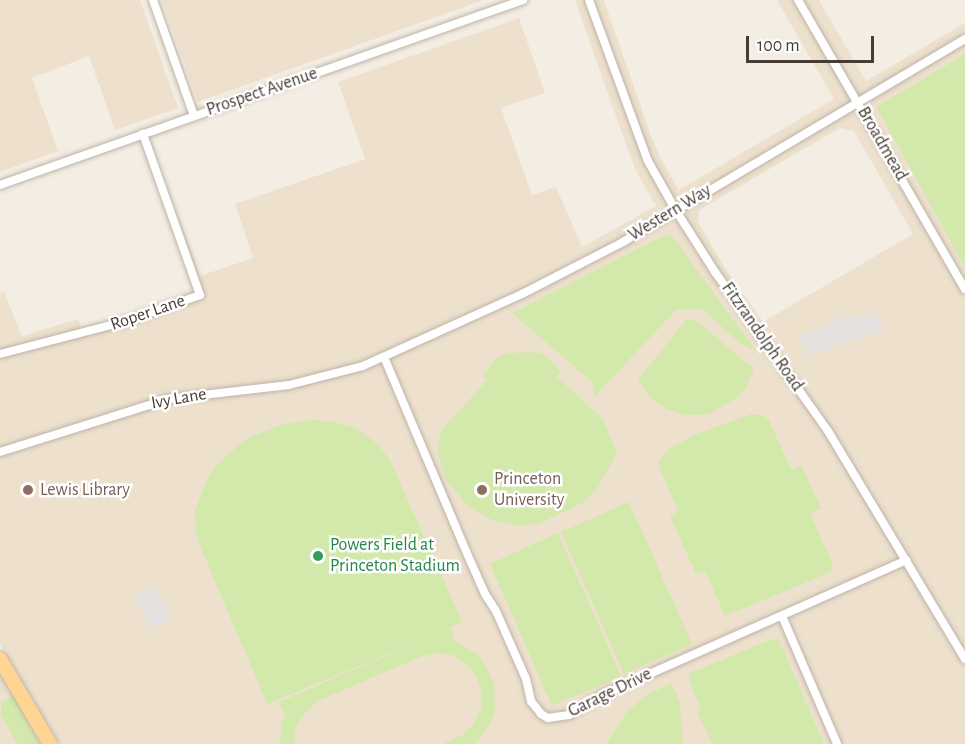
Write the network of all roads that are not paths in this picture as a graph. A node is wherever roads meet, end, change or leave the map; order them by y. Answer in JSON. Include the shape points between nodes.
{"nodes":[{"id":1,"x":153,"y":0,"type":"edge"},
{"id":2,"x":523,"y":0,"type":"edge"},
{"id":3,"x":589,"y":0,"type":"edge"},
{"id":4,"x":798,"y":0,"type":"edge"},
{"id":5,"x":965,"y":39,"type":"edge"},
{"id":6,"x":857,"y":102,"type":"junction"},
{"id":7,"x":194,"y":116,"type":"junction"},
{"id":8,"x":143,"y":134,"type":"junction"},
{"id":9,"x":0,"y":184,"type":"edge"},
{"id":10,"x":675,"y":209,"type":"junction"},
{"id":11,"x":965,"y":289,"type":"edge"},
{"id":12,"x":0,"y":354,"type":"edge"},
{"id":13,"x":384,"y":357,"type":"junction"},
{"id":14,"x":363,"y":366,"type":"joint"},
{"id":15,"x":0,"y":452,"type":"edge"},
{"id":16,"x":906,"y":560,"type":"junction"},
{"id":17,"x":782,"y":616,"type":"junction"},
{"id":18,"x":0,"y":659,"type":"edge"},
{"id":19,"x":965,"y":659,"type":"edge"},
{"id":20,"x":50,"y":744,"type":"edge"},
{"id":21,"x":837,"y":744,"type":"edge"}],
"edges":[{"from":1,"to":7,"type":"street"},
{"from":2,"to":7,"type":"street","name":"Prospect Avenue"},
{"from":3,"to":10,"type":"street","name":"Fitzrandolph Road","via":[[648,161]]},
{"from":4,"to":6,"type":"street","name":"Broadmead"},
{"from":5,"to":6,"type":"street","name":"Western Way"},
{"from":6,"to":10,"type":"street","name":"Western Way"},
{"from":6,"to":11,"type":"street","name":"Broadmead"},
{"from":7,"to":8,"type":"street","name":"Prospect Avenue"},
{"from":8,"to":9,"type":"street","name":"Prospect Avenue"},
{"from":8,"to":12,"type":"street","name":"Roper Lane","via":[[200,295],[104,328]]},
{"from":10,"to":13,"type":"street","name":"Western Way","via":[[623,242],[522,294]]},
{"from":10,"to":16,"type":"street","name":"Fitzrandolph Road","via":[[828,431]]},
{"from":13,"to":14,"type":"street","name":"Western Way"},
{"from":13,"to":17,"type":"street","name":"Garage Drive","via":[[462,542],[526,679],[531,701],[541,714],[554,719],[569,715],[602,695]]},
{"from":14,"to":15,"type":"street","name":"Ivy Lane","via":[[289,385],[168,399]]},
{"from":16,"to":17,"type":"street","name":"Garage Drive"},
{"from":16,"to":19,"type":"street","name":"Fitzrandolph Road"},
{"from":17,"to":21,"type":"street"},
{"from":18,"to":20,"type":"main road"}]}
